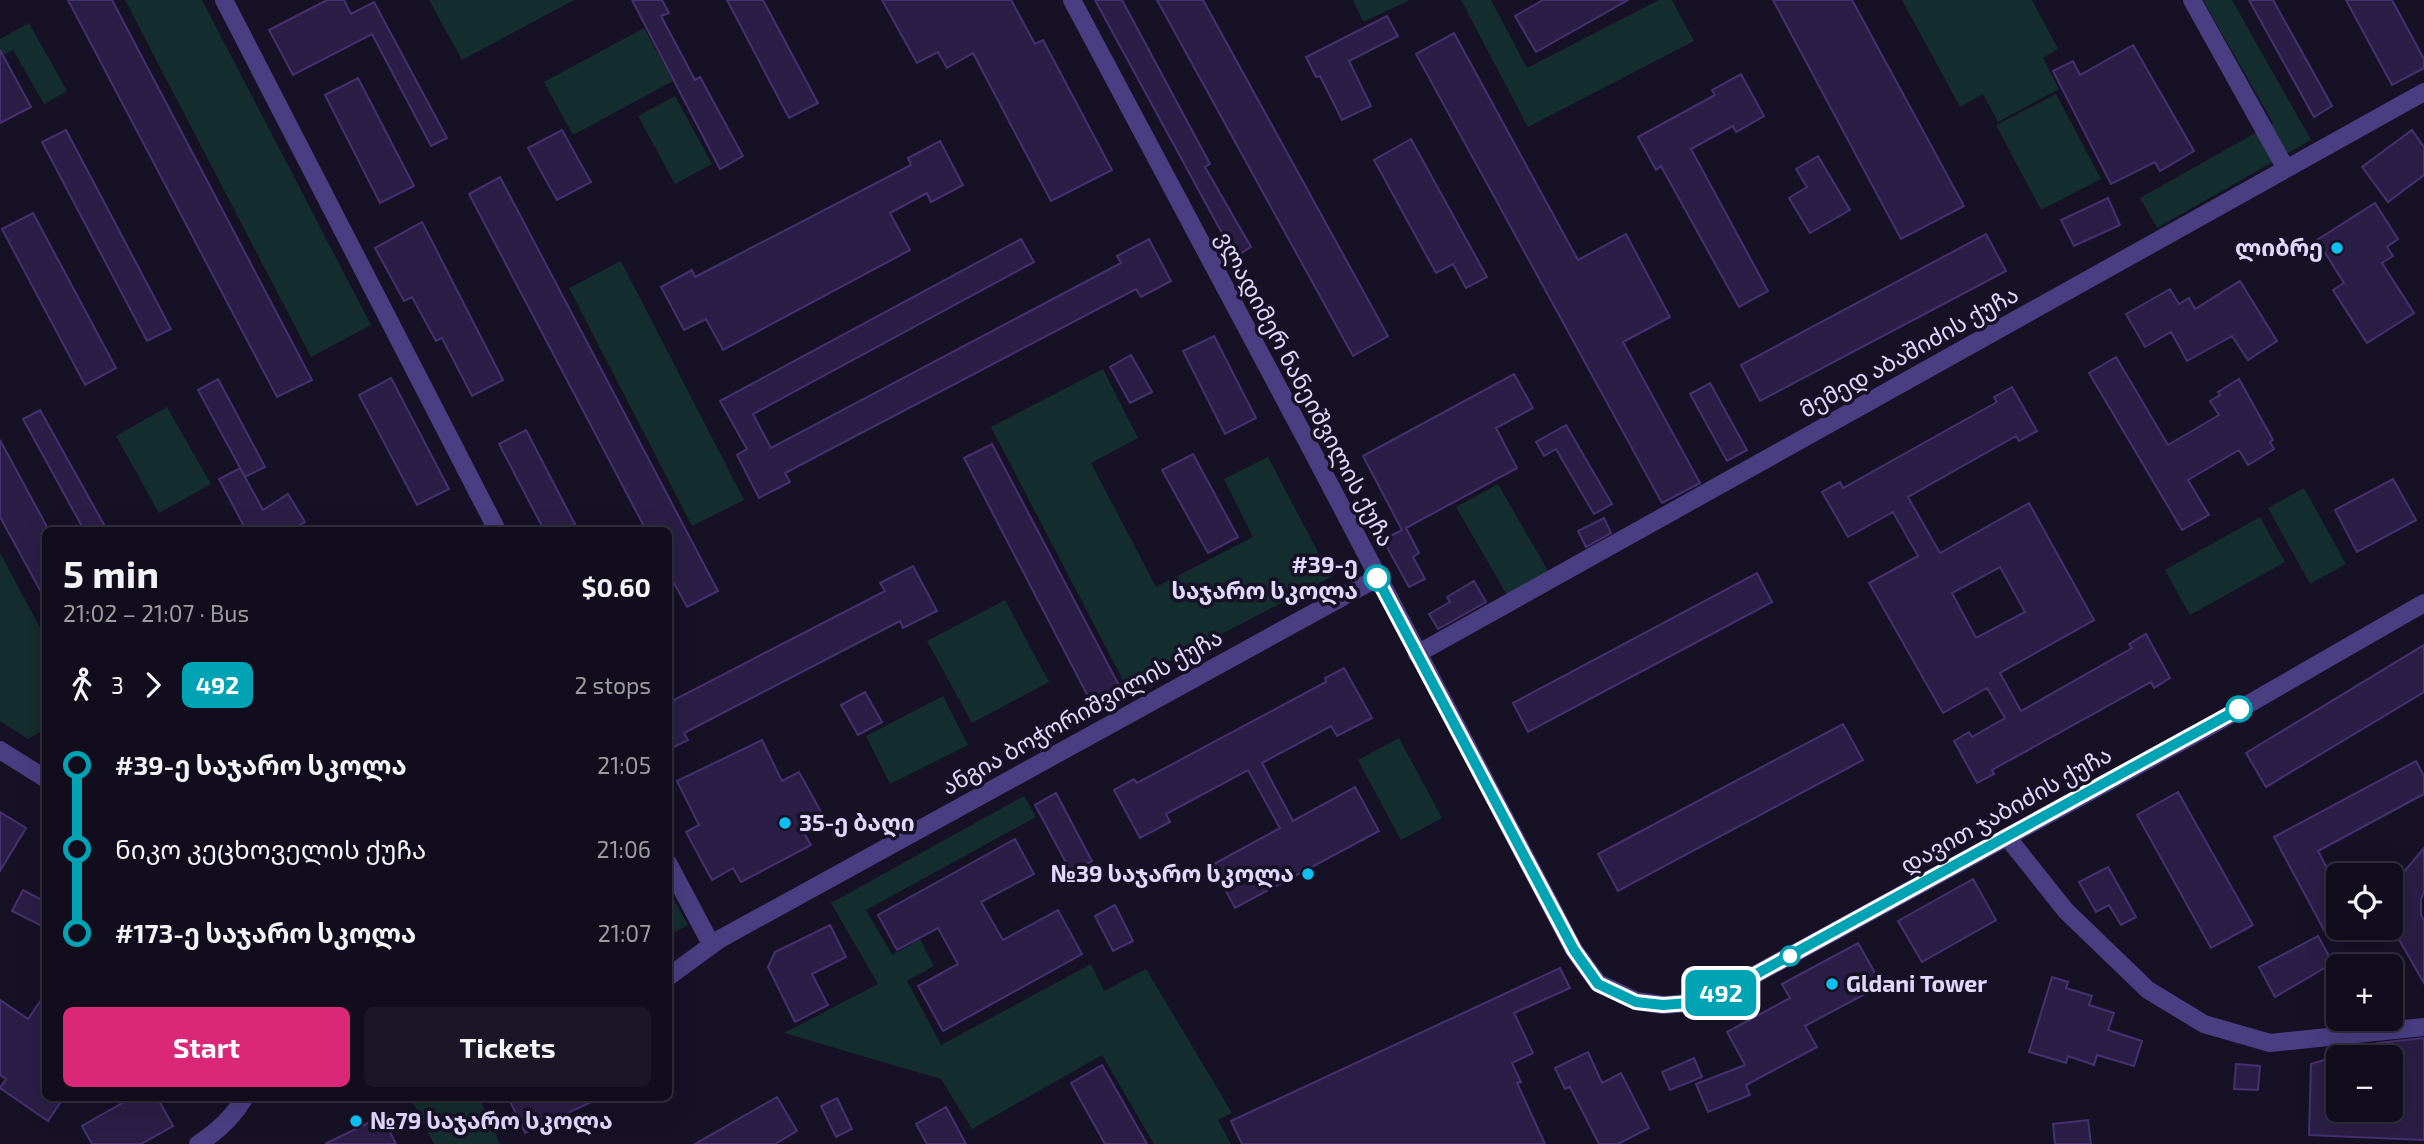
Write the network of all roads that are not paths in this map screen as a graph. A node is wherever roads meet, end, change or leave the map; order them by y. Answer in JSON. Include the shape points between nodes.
{"nodes":[{"id":1,"x":223,"y":0,"type":"edge"},
{"id":2,"x":1072,"y":0,"type":"edge"},
{"id":3,"x":2192,"y":0,"type":"edge"},
{"id":4,"x":2424,"y":92,"type":"edge"},
{"id":5,"x":2286,"y":169,"type":"junction"},
{"id":6,"x":495,"y":527,"type":"edge"},
{"id":7,"x":1377,"y":578,"type":"junction"},
{"id":8,"x":2424,"y":603,"type":"edge"},
{"id":9,"x":1418,"y":654,"type":"junction"},
{"id":10,"x":0,"y":750,"type":"edge"},
{"id":11,"x":42,"y":776,"type":"edge"},
{"id":12,"x":2007,"y":837,"type":"junction"},
{"id":13,"x":672,"y":871,"type":"edge"},
{"id":14,"x":710,"y":944,"type":"junction"},
{"id":15,"x":672,"y":974,"type":"edge"},
{"id":16,"x":1598,"y":984,"type":"joint"},
{"id":17,"x":2424,"y":1027,"type":"edge"},
{"id":18,"x":242,"y":1101,"type":"edge"},
{"id":19,"x":198,"y":1144,"type":"edge"}],
"edges":[{"from":1,"to":6,"type":"street"},
{"from":2,"to":7,"type":"street","name":"ვლადიმერ ნანეიშვილის ქუჩა"},
{"from":3,"to":5,"type":"street"},
{"from":4,"to":5,"type":"street","name":"მემედ აბაშიძის ქუჩა"},
{"from":5,"to":9,"type":"street","name":"მემედ აბაშიძის ქუჩა"},
{"from":7,"to":9,"type":"street","name":"ვლადიმერ ნანეიშვილის ქუჩა"},
{"from":7,"to":14,"type":"street","name":"ანგია ბოჭორიშვილის ქუჩა"},
{"from":8,"to":12,"type":"street","name":"დავით ჯაბიძის ქუჩა"},
{"from":9,"to":16,"type":"street","name":"ვლადიმერ ნანეიშვილის ქუჩა","via":[[1574,950]]},
{"from":10,"to":11,"type":"street"},
{"from":12,"to":16,"type":"street","name":"დავით ჯაბიძის ქუჩა","via":[[1718,995],[1663,1005],[1636,1002]]},
{"from":12,"to":17,"type":"street","via":[[2066,911],[2148,990],[2204,1024],[2270,1043]]},
{"from":13,"to":14,"type":"street"},
{"from":14,"to":15,"type":"street","name":"ანგია ბოჭორიშვილის ქუჩა"},
{"from":18,"to":19,"type":"street","via":[[237,1111]]}]}
